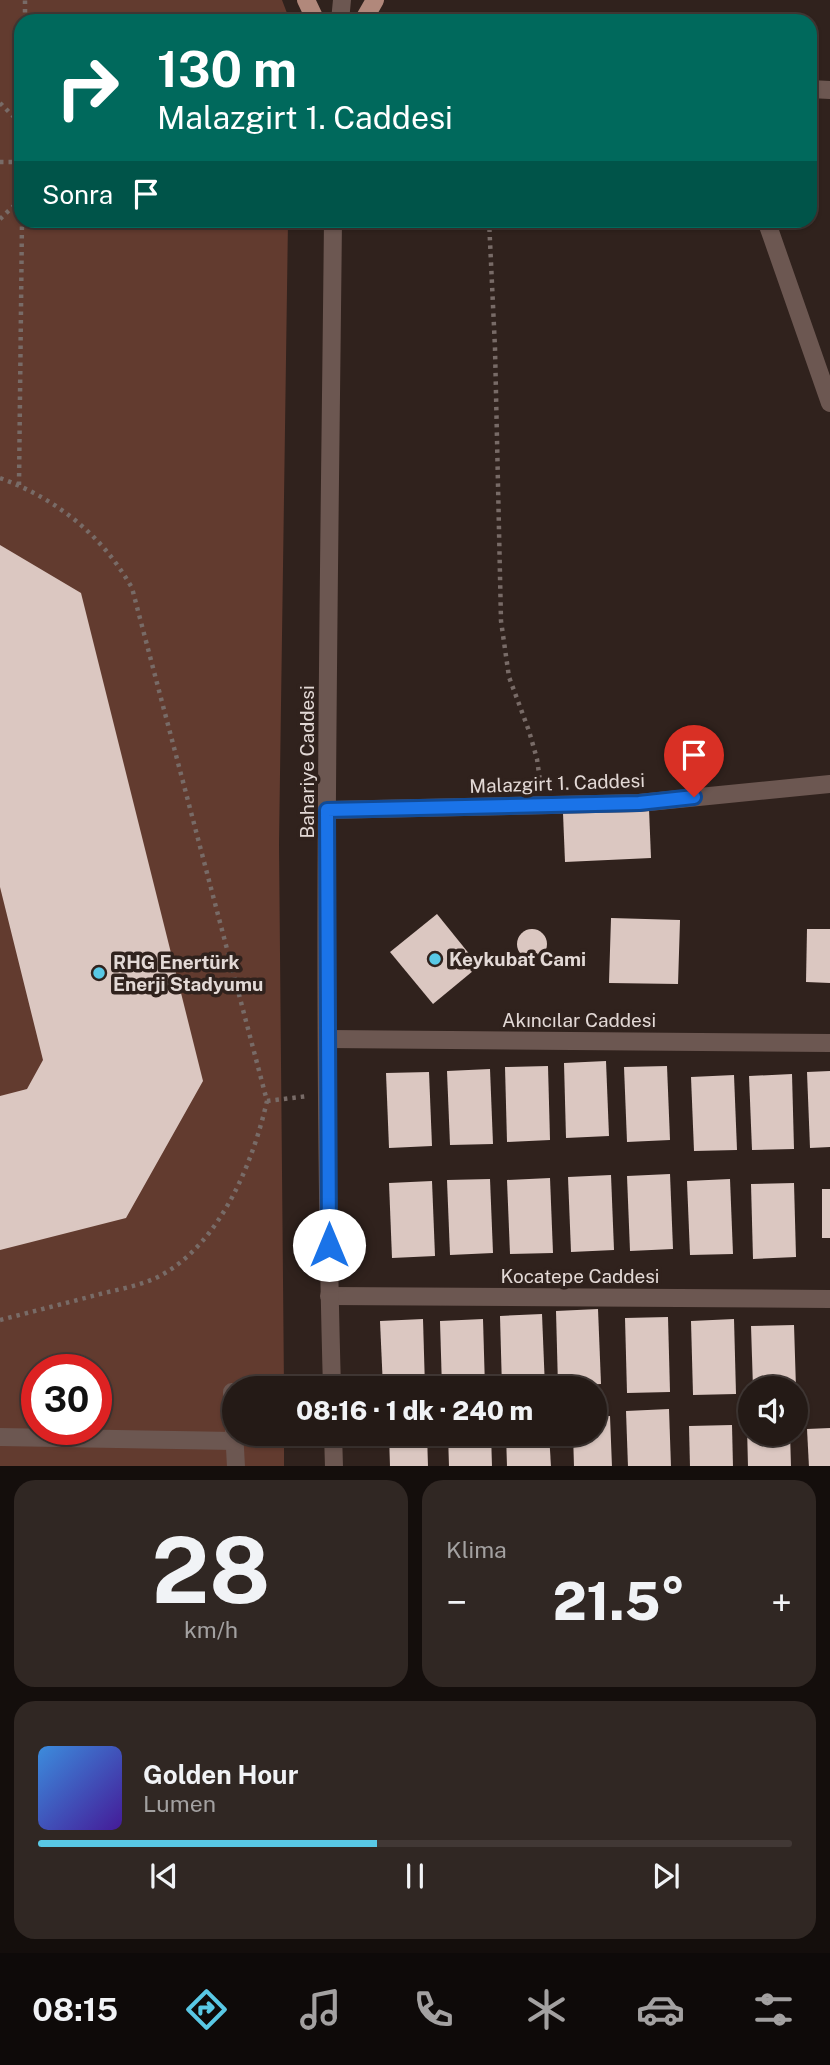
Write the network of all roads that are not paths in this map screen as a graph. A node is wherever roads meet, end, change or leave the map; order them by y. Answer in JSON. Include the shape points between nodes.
{"nodes":[{"id":1,"x":333,"y":228,"type":"edge"},
{"id":2,"x":769,"y":228,"type":"edge"},
{"id":3,"x":830,"y":403,"type":"edge"},
{"id":4,"x":830,"y":784,"type":"edge"},
{"id":5,"x":327,"y":810,"type":"junction"},
{"id":6,"x":328,"y":1039,"type":"junction"},
{"id":7,"x":830,"y":1043,"type":"edge"},
{"id":8,"x":329,"y":1296,"type":"junction"},
{"id":9,"x":830,"y":1298,"type":"edge"},
{"id":10,"x":332,"y":1376,"type":"edge"},
{"id":11,"x":0,"y":1437,"type":"edge"},
{"id":12,"x":222,"y":1441,"type":"edge"},
{"id":13,"x":234,"y":1446,"type":"edge"},
{"id":14,"x":333,"y":1446,"type":"edge"},
{"id":15,"x":236,"y":1466,"type":"edge"},
{"id":16,"x":334,"y":1466,"type":"edge"}],
"edges":[{"from":1,"to":5,"type":"street","name":"Bahariye Caddesi"},
{"from":2,"to":3,"type":"street"},
{"from":4,"to":5,"type":"street","name":"Malazgirt 1. Caddesi","via":[[639,803]]},
{"from":5,"to":6,"type":"street","name":"Bahariye Caddesi"},
{"from":6,"to":7,"type":"street","name":"Akıncılar Caddesi"},
{"from":6,"to":8,"type":"street","name":"Bahariye Caddesi"},
{"from":8,"to":9,"type":"street","name":"Kocatepe Caddesi"},
{"from":8,"to":10,"type":"street","name":"Bahariye Caddesi"},
{"from":11,"to":12,"type":"street"},
{"from":13,"to":15,"type":"street"},
{"from":14,"to":16,"type":"street"}]}
